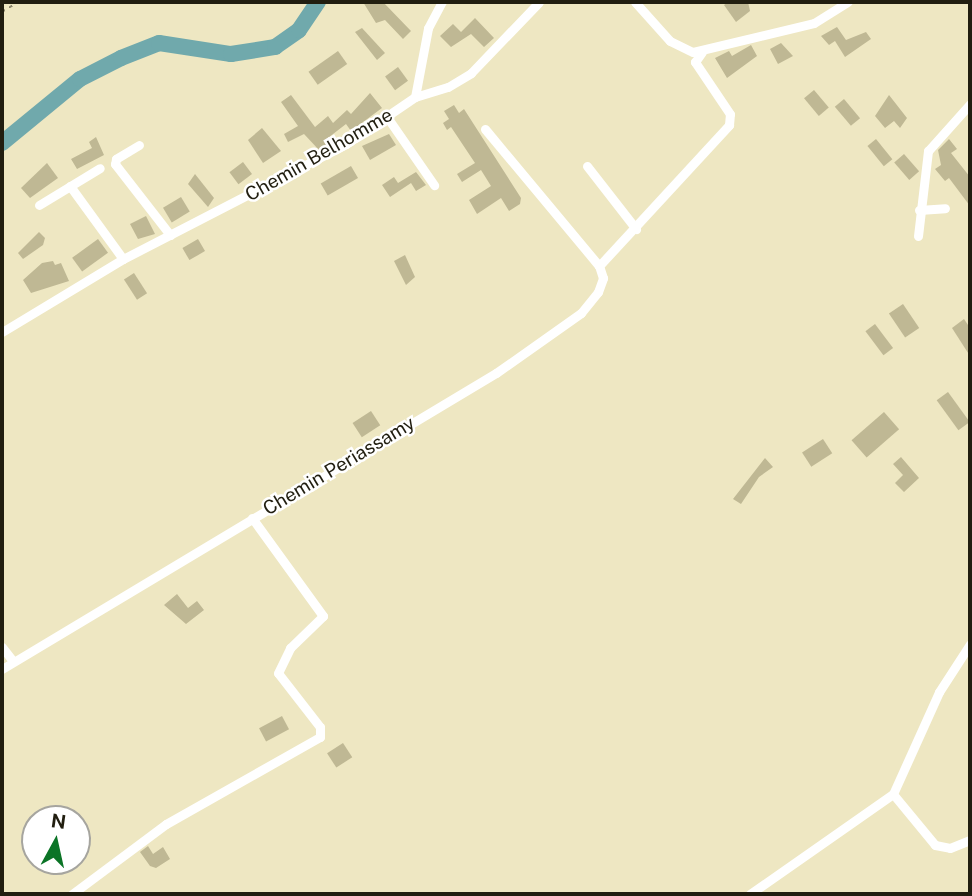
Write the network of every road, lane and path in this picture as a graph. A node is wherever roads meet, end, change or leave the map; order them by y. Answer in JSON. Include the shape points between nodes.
{"nodes":[{"id":1,"x":18,"y":2,"type":"edge"},
{"id":2,"x":442,"y":2,"type":"edge"},
{"id":3,"x":539,"y":2,"type":"edge"},
{"id":4,"x":635,"y":2,"type":"edge"},
{"id":5,"x":848,"y":2,"type":"edge"},
{"id":6,"x":2,"y":12,"type":"edge"},
{"id":7,"x":702,"y":52,"type":"junction"},
{"id":8,"x":415,"y":97,"type":"junction"},
{"id":9,"x":970,"y":104,"type":"edge"},
{"id":10,"x":387,"y":117,"type":"junction"},
{"id":11,"x":485,"y":129,"type":"dead end"},
{"id":12,"x":139,"y":145,"type":"dead end"},
{"id":13,"x":587,"y":166,"type":"dead end"},
{"id":14,"x":100,"y":168,"type":"dead end"},
{"id":15,"x":434,"y":184,"type":"dead end"},
{"id":16,"x":70,"y":186,"type":"junction"},
{"id":17,"x":39,"y":205,"type":"dead end"},
{"id":18,"x":945,"y":208,"type":"dead end"},
{"id":19,"x":919,"y":210,"type":"junction"},
{"id":20,"x":636,"y":229,"type":"junction"},
{"id":21,"x":170,"y":235,"type":"junction"},
{"id":22,"x":918,"y":236,"type":"dead end"},
{"id":23,"x":123,"y":259,"type":"junction"},
{"id":24,"x":599,"y":266,"type":"junction"},
{"id":25,"x":2,"y":332,"type":"edge"},
{"id":26,"x":252,"y":519,"type":"junction"},
{"id":27,"x":970,"y":644,"type":"edge"},
{"id":28,"x":2,"y":647,"type":"edge"},
{"id":29,"x":13,"y":661,"type":"junction"},
{"id":30,"x":2,"y":669,"type":"edge"},
{"id":31,"x":893,"y":794,"type":"junction"},
{"id":32,"x":970,"y":840,"type":"edge"},
{"id":33,"x":72,"y":894,"type":"edge"},
{"id":34,"x":750,"y":894,"type":"edge"}],
"edges":[{"from":1,"to":6,"type":"path"},
{"from":2,"to":8,"type":"street","via":[[428,28]]},
{"from":3,"to":8,"type":"street","name":"Chemin Belhomme","via":[[460,81]]},
{"from":4,"to":7,"type":"street","via":[[670,41],[686,51]]},
{"from":5,"to":7,"type":"street","via":[[814,23]]},
{"from":7,"to":20,"type":"street","via":[[695,62],[730,114],[729,125]]},
{"from":8,"to":10,"type":"street","name":"Chemin Belhomme"},
{"from":9,"to":19,"type":"street","via":[[928,151]]},
{"from":10,"to":15,"type":"street"},
{"from":10,"to":21,"type":"street","name":"Chemin Belhomme","via":[[302,168]]},
{"from":11,"to":24,"type":"street"},
{"from":12,"to":21,"type":"street","via":[[115,164]]},
{"from":13,"to":20,"type":"street"},
{"from":14,"to":16,"type":"street"},
{"from":16,"to":17,"type":"street"},
{"from":16,"to":23,"type":"street"},
{"from":18,"to":19,"type":"street"},
{"from":19,"to":22,"type":"street"},
{"from":20,"to":24,"type":"street"},
{"from":21,"to":23,"type":"street","name":"Chemin Belhomme"},
{"from":23,"to":25,"type":"street","name":"Chemin Belhomme"},
{"from":24,"to":26,"type":"street","name":"Chemin Periassamy","via":[[603,278],[598,292],[581,313],[496,373]]},
{"from":26,"to":29,"type":"street","name":"Chemin Periassamy"},
{"from":26,"to":33,"type":"street","via":[[323,616],[290,648],[278,673],[320,727],[320,737],[166,824]]},
{"from":27,"to":31,"type":"street","via":[[939,692]]},
{"from":28,"to":29,"type":"street"},
{"from":29,"to":30,"type":"street","name":"Chemin Periassamy"},
{"from":31,"to":32,"type":"street","via":[[935,845],[950,848]]},
{"from":31,"to":34,"type":"street"}]}
